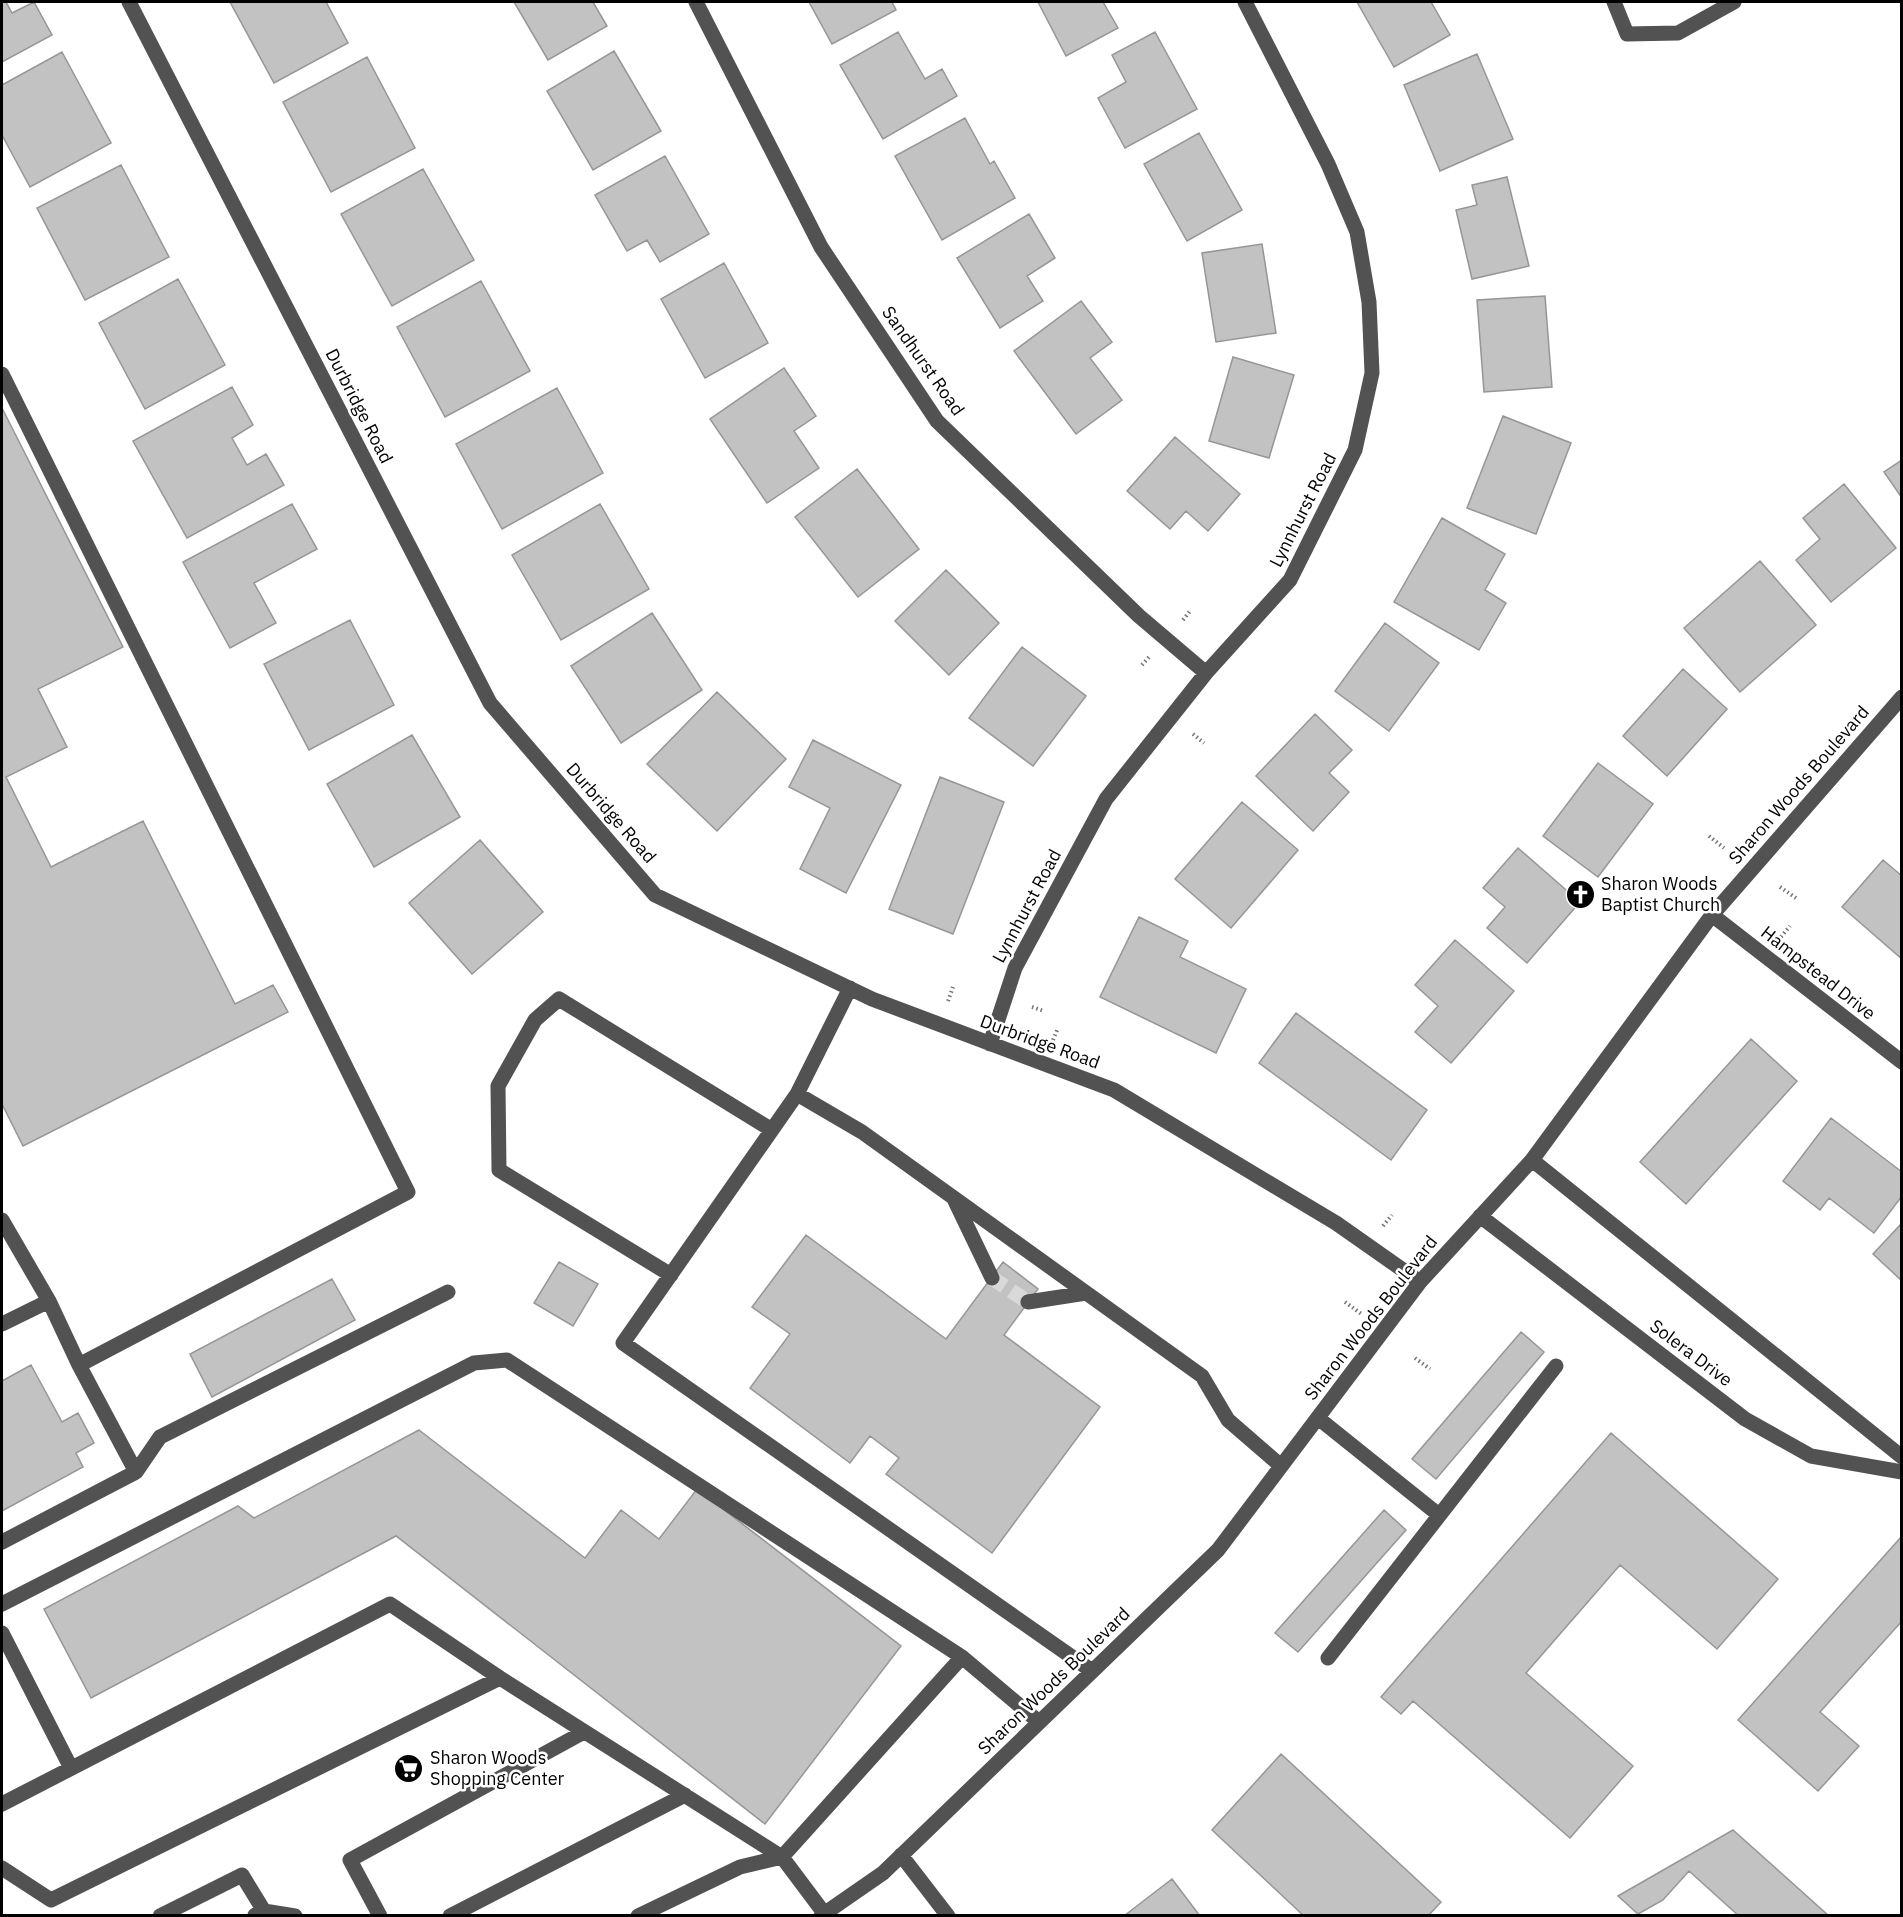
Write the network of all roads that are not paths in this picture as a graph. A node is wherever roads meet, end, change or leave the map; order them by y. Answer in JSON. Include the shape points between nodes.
{"nodes":[{"id":1,"x":129,"y":2,"type":"edge"},
{"id":2,"x":696,"y":2,"type":"edge"},
{"id":3,"x":1245,"y":2,"type":"edge"},
{"id":4,"x":1614,"y":2,"type":"edge"},
{"id":5,"x":1734,"y":2,"type":"edge"},
{"id":6,"x":2,"y":374,"type":"edge"},
{"id":7,"x":1206,"y":674,"type":"junction"},
{"id":8,"x":1902,"y":698,"type":"edge"},
{"id":9,"x":1712,"y":915,"type":"junction"},
{"id":10,"x":850,"y":988,"type":"junction"},
{"id":11,"x":990,"y":1044,"type":"junction"},
{"id":12,"x":1902,"y":1062,"type":"edge"},
{"id":13,"x":797,"y":1094,"type":"junction"},
{"id":14,"x":772,"y":1130,"type":"junction"},
{"id":15,"x":1532,"y":1160,"type":"junction"},
{"id":16,"x":954,"y":1198,"type":"junction"},
{"id":17,"x":1480,"y":1216,"type":"junction"},
{"id":18,"x":2,"y":1220,"type":"edge"},
{"id":19,"x":671,"y":1275,"type":"junction"},
{"id":20,"x":992,"y":1278,"type":"tunnel mouth"},
{"id":21,"x":1420,"y":1282,"type":"junction"},
{"id":22,"x":448,"y":1292,"type":"dead end"},
{"id":23,"x":1086,"y":1293,"type":"junction"},
{"id":24,"x":49,"y":1301,"type":"junction"},
{"id":25,"x":1028,"y":1302,"type":"tunnel mouth"},
{"id":26,"x":2,"y":1324,"type":"edge"},
{"id":27,"x":79,"y":1365,"type":"junction"},
{"id":28,"x":1556,"y":1366,"type":"dead end"},
{"id":29,"x":1318,"y":1418,"type":"junction"},
{"id":30,"x":1902,"y":1457,"type":"edge"},
{"id":31,"x":1281,"y":1466,"type":"junction"},
{"id":32,"x":136,"y":1472,"type":"junction"},
{"id":33,"x":1902,"y":1472,"type":"edge"},
{"id":34,"x":1440,"y":1515,"type":"junction"},
{"id":35,"x":2,"y":1542,"type":"edge"},
{"id":36,"x":2,"y":1604,"type":"edge"},
{"id":37,"x":2,"y":1633,"type":"edge"},
{"id":38,"x":962,"y":1657,"type":"junction"},
{"id":39,"x":1328,"y":1658,"type":"dead end"},
{"id":40,"x":1092,"y":1671,"type":"junction"},
{"id":41,"x":500,"y":1678,"type":"junction"},
{"id":42,"x":1039,"y":1722,"type":"junction"},
{"id":43,"x":584,"y":1731,"type":"junction"},
{"id":44,"x":71,"y":1768,"type":"junction"},
{"id":45,"x":685,"y":1795,"type":"junction"},
{"id":46,"x":2,"y":1804,"type":"edge"},
{"id":47,"x":901,"y":1855,"type":"junction"},
{"id":48,"x":782,"y":1857,"type":"junction"},
{"id":49,"x":2,"y":1868,"type":"edge"},
{"id":50,"x":259,"y":1913,"type":"edge"},
{"id":51,"x":823,"y":1914,"type":"edge"},
{"id":52,"x":160,"y":1916,"type":"edge"},
{"id":53,"x":296,"y":1916,"type":"edge"},
{"id":54,"x":381,"y":1916,"type":"edge"},
{"id":55,"x":450,"y":1916,"type":"edge"},
{"id":56,"x":638,"y":1916,"type":"edge"},
{"id":57,"x":948,"y":1916,"type":"edge"}],
"edges":[{"from":1,"to":10,"type":"street","name":"Durbridge Road","via":[[490,703],[655,895]]},
{"from":2,"to":7,"type":"street","name":"Sandhurst Road","via":[[821,246],[937,421],[1138,616]]},
{"from":3,"to":7,"type":"street","name":"Lynnhurst Road","via":[[1328,164],[1357,232],[1369,302],[1372,374],[1355,450],[1290,580]]},
{"from":4,"to":5,"type":"street","via":[[1627,34],[1678,33]]},
{"from":6,"to":27,"type":"street","via":[[408,1192]]},
{"from":7,"to":11,"type":"street","name":"Lynnhurst Road","via":[[1106,800],[1015,968]]},
{"from":8,"to":9,"type":"street","name":"Sharon Woods Boulevard"},
{"from":9,"to":12,"type":"street","name":"Hampstead Drive"},
{"from":9,"to":15,"type":"street","name":"Sharon Woods Boulevard"},
{"from":10,"to":11,"type":"street","name":"Durbridge Road"},
{"from":10,"to":13,"type":"street"},
{"from":11,"to":21,"type":"street","name":"Durbridge Road","via":[[1114,1090],[1336,1223]]},
{"from":13,"to":14,"type":"street"},
{"from":13,"to":16,"type":"street","via":[[862,1132]]},
{"from":14,"to":19,"type":"street"},
{"from":14,"to":19,"type":"street","via":[[559,999],[535,1020],[498,1086],[499,1170]]},
{"from":15,"to":17,"type":"street","name":"Sharon Woods Boulevard"},
{"from":15,"to":30,"type":"street"},
{"from":16,"to":20,"type":"street"},
{"from":16,"to":23,"type":"street"},
{"from":17,"to":21,"type":"street","name":"Sharon Woods Boulevard"},
{"from":17,"to":33,"type":"street","name":"Solera Drive","via":[[1745,1419],[1811,1456]]},
{"from":18,"to":24,"type":"street"},
{"from":19,"to":40,"type":"street","via":[[623,1343]]},
{"from":21,"to":29,"type":"street","name":"Sharon Woods Boulevard"},
{"from":22,"to":32,"type":"street","via":[[160,1437]]},
{"from":23,"to":25,"type":"street"},
{"from":23,"to":31,"type":"street","via":[[1202,1376],[1228,1420]]},
{"from":24,"to":26,"type":"street"},
{"from":24,"to":27,"type":"street"},
{"from":27,"to":32,"type":"street"},
{"from":28,"to":34,"type":"street"},
{"from":29,"to":31,"type":"street","name":"Sharon Woods Boulevard"},
{"from":29,"to":34,"type":"street"},
{"from":31,"to":40,"type":"street","name":"Sharon Woods Boulevard","via":[[1218,1550]]},
{"from":32,"to":35,"type":"street"},
{"from":34,"to":39,"type":"street"},
{"from":36,"to":38,"type":"street","via":[[474,1363],[507,1360]]},
{"from":37,"to":44,"type":"street"},
{"from":38,"to":42,"type":"street"},
{"from":38,"to":48,"type":"street"},
{"from":40,"to":42,"type":"street","name":"Sharon Woods Boulevard"},
{"from":41,"to":43,"type":"street"},
{"from":41,"to":44,"type":"street","via":[[390,1604]]},
{"from":41,"to":49,"type":"street","via":[[51,1900]]},
{"from":42,"to":47,"type":"street","name":"Sharon Woods Boulevard"},
{"from":43,"to":45,"type":"street"},
{"from":43,"to":54,"type":"street","via":[[350,1860]]},
{"from":44,"to":46,"type":"street"},
{"from":45,"to":48,"type":"street"},
{"from":45,"to":55,"type":"street"},
{"from":47,"to":51,"type":"street","name":"Sharon Woods Boulevard","via":[[883,1873]]},
{"from":47,"to":57,"type":"street"},
{"from":48,"to":51,"type":"street"},
{"from":48,"to":56,"type":"street","via":[[740,1867]]},
{"from":50,"to":52,"type":"street","via":[[242,1875]]},
{"from":50,"to":53,"type":"street"}]}
